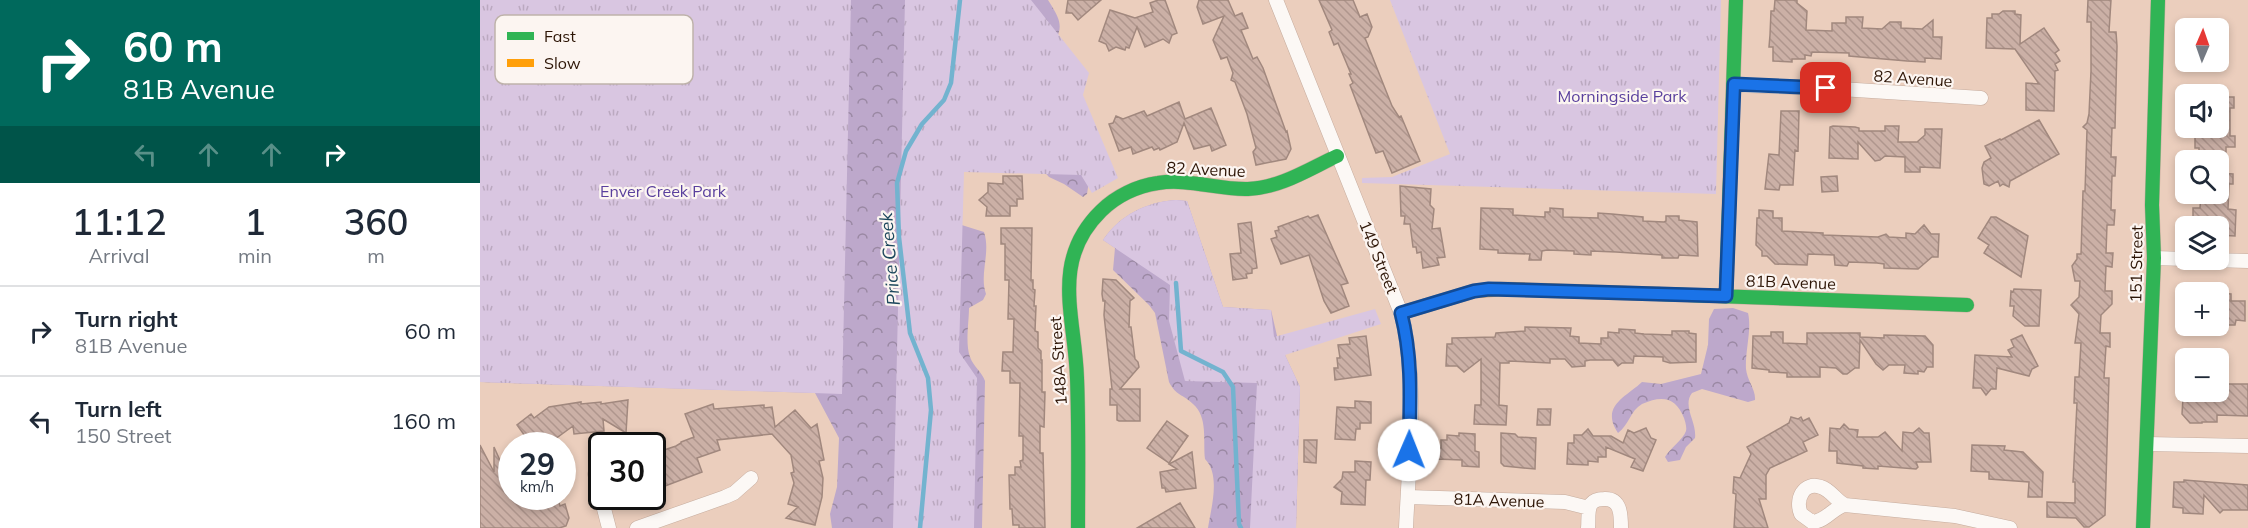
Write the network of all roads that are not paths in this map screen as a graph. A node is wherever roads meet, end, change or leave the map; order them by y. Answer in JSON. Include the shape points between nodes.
{"nodes":[{"id":1,"x":1276,"y":0,"type":"edge"},
{"id":2,"x":1736,"y":0,"type":"edge"},
{"id":3,"x":2158,"y":0,"type":"edge"},
{"id":4,"x":1734,"y":84,"type":"junction"},
{"id":5,"x":1981,"y":98,"type":"dead end"},
{"id":6,"x":1337,"y":156,"type":"junction"},
{"id":7,"x":1108,"y":204,"type":"joint"},
{"id":8,"x":2154,"y":258,"type":"junction"},
{"id":9,"x":2175,"y":259,"type":"edge"},
{"id":10,"x":2229,"y":260,"type":"edge"},
{"id":11,"x":2248,"y":261,"type":"edge"},
{"id":12,"x":1726,"y":296,"type":"junction"},
{"id":13,"x":1967,"y":305,"type":"dead end"},
{"id":14,"x":1401,"y":313,"type":"junction"},
{"id":15,"x":2147,"y":444,"type":"junction"},
{"id":16,"x":2248,"y":446,"type":"edge"},
{"id":17,"x":751,"y":478,"type":"dead end"},
{"id":18,"x":1408,"y":497,"type":"junction"},
{"id":19,"x":1845,"y":505,"type":"dead end"},
{"id":20,"x":1589,"y":508,"type":"junction"},
{"id":21,"x":604,"y":510,"type":"edge"},
{"id":22,"x":609,"y":528,"type":"edge"},
{"id":23,"x":637,"y":528,"type":"edge"},
{"id":24,"x":1078,"y":528,"type":"edge"},
{"id":25,"x":1406,"y":528,"type":"edge"},
{"id":26,"x":1588,"y":528,"type":"edge"},
{"id":27,"x":1621,"y":528,"type":"edge"},
{"id":28,"x":2010,"y":528,"type":"edge"},
{"id":29,"x":2143,"y":528,"type":"edge"}],
"edges":[{"from":1,"to":6,"type":"street","name":"149 Street"},
{"from":2,"to":4,"type":"street"},
{"from":3,"to":8,"type":"street","name":"151 Street"},
{"from":4,"to":5,"type":"street","name":"82 Avenue"},
{"from":4,"to":12,"type":"street"},
{"from":6,"to":7,"type":"street","name":"82 Avenue","via":[[1269,186],[1244,189],[1162,183],[1130,190]]},
{"from":6,"to":14,"type":"street","name":"149 Street"},
{"from":7,"to":24,"type":"street","name":"148A Street","via":[[1082,235],[1069,277],[1077,371]]},
{"from":8,"to":9,"type":"street"},
{"from":8,"to":15,"type":"street","name":"151 Street"},
{"from":10,"to":11,"type":"street"},
{"from":12,"to":13,"type":"street","name":"81B Avenue"},
{"from":12,"to":14,"type":"street","name":"81B Avenue","via":[[1489,289]]},
{"from":14,"to":18,"type":"street","name":"149 Street","via":[[1411,384]]},
{"from":15,"to":16,"type":"street"},
{"from":15,"to":29,"type":"street","name":"151 Street"},
{"from":17,"to":23,"type":"street","via":[[725,497]]},
{"from":18,"to":20,"type":"street","name":"81A Avenue","via":[[1565,502]]},
{"from":18,"to":25,"type":"street","name":"149 Street"},
{"from":19,"to":28,"type":"street","via":[[1961,516]]},
{"from":20,"to":26,"type":"street"},
{"from":20,"to":27,"type":"street","name":"81A Avenue","via":[[1598,500],[1614,501],[1620,510]]},
{"from":21,"to":22,"type":"street"}]}
